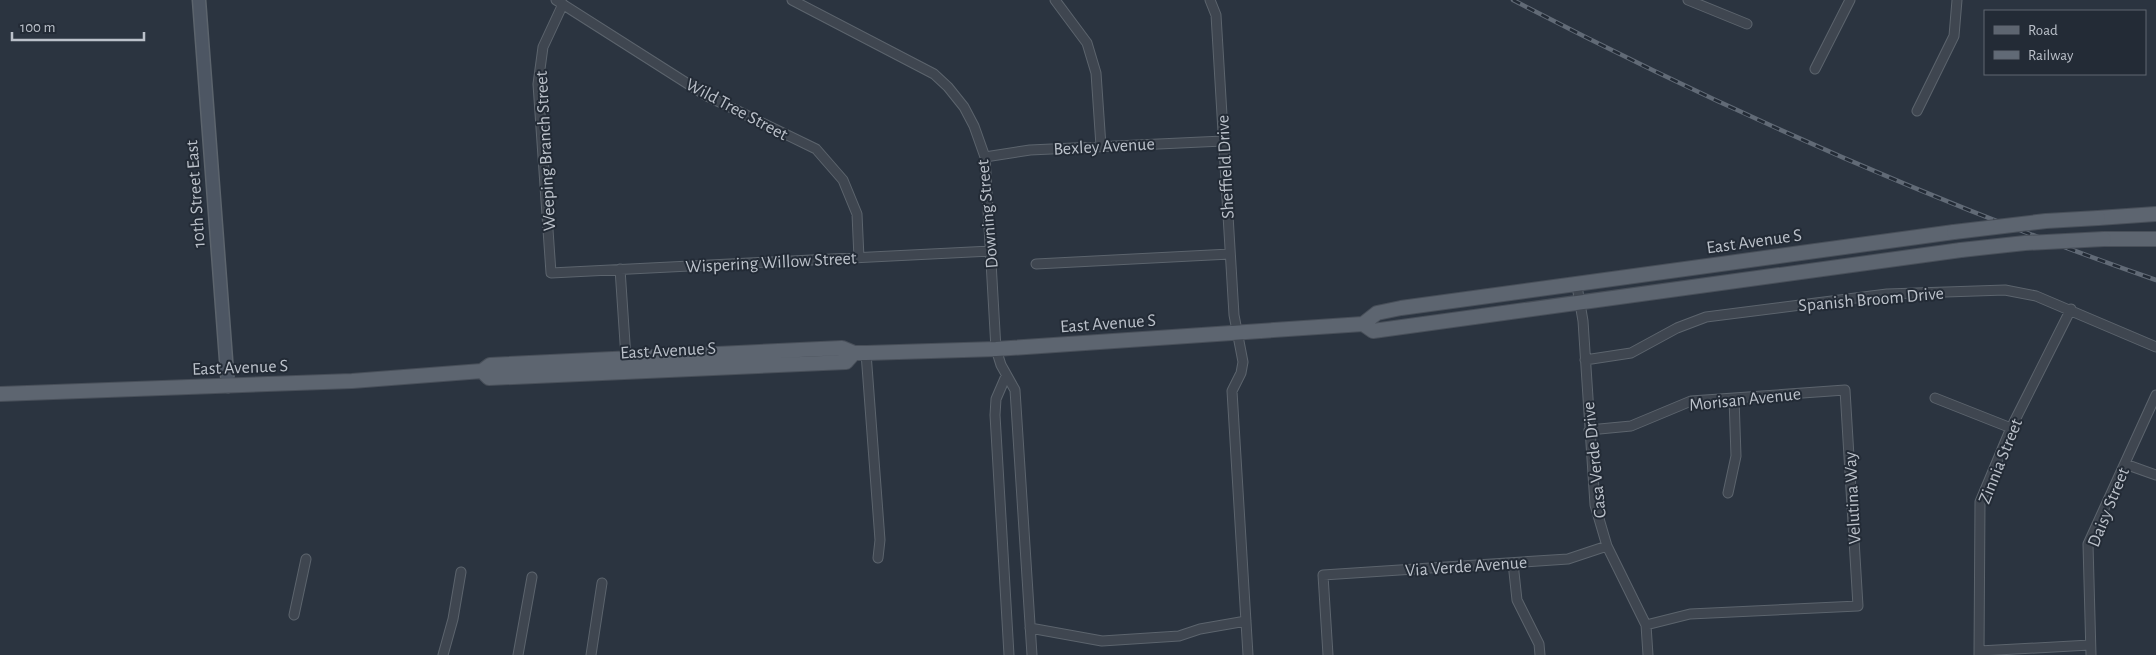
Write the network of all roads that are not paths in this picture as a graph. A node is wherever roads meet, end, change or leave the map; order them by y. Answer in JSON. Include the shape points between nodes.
{"nodes":[{"id":1,"x":199,"y":0,"type":"edge"},
{"id":2,"x":792,"y":0,"type":"edge"},
{"id":3,"x":1055,"y":0,"type":"edge"},
{"id":4,"x":1210,"y":0,"type":"edge"},
{"id":5,"x":1688,"y":0,"type":"edge"},
{"id":6,"x":1850,"y":0,"type":"edge"},
{"id":7,"x":1957,"y":0,"type":"edge"},
{"id":8,"x":560,"y":2,"type":"edge"},
{"id":9,"x":1747,"y":24,"type":"dead end"},
{"id":10,"x":1815,"y":69,"type":"dead end"},
{"id":11,"x":1917,"y":111,"type":"dead end"},
{"id":12,"x":1223,"y":141,"type":"junction"},
{"id":13,"x":1101,"y":146,"type":"junction"},
{"id":14,"x":985,"y":157,"type":"junction"},
{"id":15,"x":2156,"y":214,"type":"edge"},
{"id":16,"x":2156,"y":239,"type":"edge"},
{"id":17,"x":991,"y":251,"type":"junction"},
{"id":18,"x":1230,"y":254,"type":"junction"},
{"id":19,"x":859,"y":258,"type":"junction"},
{"id":20,"x":1036,"y":264,"type":"dead end"},
{"id":21,"x":620,"y":269,"type":"junction"},
{"id":22,"x":551,"y":272,"type":"joint"},
{"id":23,"x":1577,"y":286,"type":"junction"},
{"id":24,"x":1580,"y":304,"type":"junction"},
{"id":25,"x":2071,"y":309,"type":"junction"},
{"id":26,"x":1363,"y":324,"type":"junction"},
{"id":27,"x":1238,"y":334,"type":"junction"},
{"id":28,"x":2156,"y":347,"type":"edge"},
{"id":29,"x":996,"y":349,"type":"junction"},
{"id":30,"x":860,"y":353,"type":"junction"},
{"id":31,"x":626,"y":358,"type":"junction"},
{"id":32,"x":1585,"y":360,"type":"junction"},
{"id":33,"x":482,"y":371,"type":"junction"},
{"id":34,"x":560,"y":374,"type":"junction"},
{"id":35,"x":1006,"y":376,"type":"junction"},
{"id":36,"x":228,"y":386,"type":"junction"},
{"id":37,"x":1845,"y":390,"type":"joint"},
{"id":38,"x":0,"y":394,"type":"edge"},
{"id":39,"x":2156,"y":394,"type":"edge"},
{"id":40,"x":1734,"y":398,"type":"junction"},
{"id":41,"x":1935,"y":398,"type":"dead end"},
{"id":42,"x":2011,"y":428,"type":"junction"},
{"id":43,"x":1589,"y":430,"type":"junction"},
{"id":44,"x":2126,"y":464,"type":"junction"},
{"id":45,"x":2156,"y":475,"type":"edge"},
{"id":46,"x":1728,"y":493,"type":"dead end"},
{"id":47,"x":1607,"y":546,"type":"junction"},
{"id":48,"x":878,"y":558,"type":"dead end"},
{"id":49,"x":306,"y":559,"type":"dead end"},
{"id":50,"x":1513,"y":563,"type":"junction"},
{"id":51,"x":462,"y":572,"type":"dead end"},
{"id":52,"x":532,"y":577,"type":"dead end"},
{"id":53,"x":602,"y":583,"type":"dead end"},
{"id":54,"x":294,"y":615,"type":"dead end"},
{"id":55,"x":1246,"y":621,"type":"junction"},
{"id":56,"x":1646,"y":625,"type":"junction"},
{"id":57,"x":1030,"y":628,"type":"junction"},
{"id":58,"x":2090,"y":645,"type":"junction"},
{"id":59,"x":1979,"y":653,"type":"edge"},
{"id":60,"x":443,"y":655,"type":"edge"},
{"id":61,"x":518,"y":655,"type":"edge"},
{"id":62,"x":590,"y":655,"type":"edge"},
{"id":63,"x":1009,"y":655,"type":"edge"},
{"id":64,"x":1032,"y":655,"type":"edge"},
{"id":65,"x":1248,"y":655,"type":"edge"},
{"id":66,"x":1328,"y":655,"type":"edge"},
{"id":67,"x":1540,"y":655,"type":"edge"},
{"id":68,"x":1648,"y":655,"type":"edge"},
{"id":69,"x":2091,"y":655,"type":"edge"}],
"edges":[{"from":1,"to":36,"type":"main road","name":"10th Street East"},
{"from":2,"to":14,"type":"street","name":"Downing Street","via":[[934,74],[964,107]]},
{"from":3,"to":13,"type":"street","via":[[1087,43],[1096,73]]},
{"from":4,"to":12,"type":"street","name":"Sheffield Drive","via":[[1216,15]]},
{"from":5,"to":9,"type":"street"},
{"from":6,"to":10,"type":"street"},
{"from":7,"to":11,"type":"street","via":[[1954,36]]},
{"from":8,"to":19,"type":"street","name":"Wild Tree Street","via":[[707,96],[816,150],[844,180],[857,214]]},
{"from":8,"to":22,"type":"street","name":"Weeping Branch Street","via":[[543,47],[538,84]]},
{"from":12,"to":13,"type":"street","name":"Bexley Avenue"},
{"from":12,"to":18,"type":"street","name":"Sheffield Drive"},
{"from":13,"to":14,"type":"street","name":"Bexley Avenue","via":[[1030,150]]},
{"from":14,"to":17,"type":"street","name":"Downing Street"},
{"from":15,"to":23,"type":"main road","name":"East Avenue S","bridge":true,"via":[[2046,221],[1954,232]]},
{"from":16,"to":24,"type":"main road","name":"East Avenue S","bridge":true,"via":[[2025,243],[1960,250]]},
{"from":17,"to":19,"type":"street","name":"Wispering Willow Street"},
{"from":17,"to":29,"type":"street","name":"Downing Street"},
{"from":18,"to":20,"type":"street"},
{"from":18,"to":27,"type":"street","name":"Sheffield Drive"},
{"from":19,"to":21,"type":"street","name":"Wispering Willow Street"},
{"from":21,"to":22,"type":"street","name":"Wispering Willow Street"},
{"from":21,"to":31,"type":"street"},
{"from":23,"to":24,"type":"street","name":"Casa Verde Drive"},
{"from":23,"to":26,"type":"main road","name":"East Avenue S","via":[[1393,310],[1377,313]]},
{"from":24,"to":26,"type":"main road","name":"East Avenue S","via":[[1373,331]]},
{"from":24,"to":32,"type":"street","name":"Casa Verde Drive"},
{"from":25,"to":28,"type":"street","name":"Spanish Broom Drive"},
{"from":25,"to":32,"type":"street","name":"Spanish Broom Drive","via":[[2036,296],[2005,290],[1877,295],[1706,318],[1677,328],[1631,353]]},
{"from":25,"to":42,"type":"street","name":"Zinnia Street"},
{"from":26,"to":27,"type":"main road","name":"East Avenue S"},
{"from":27,"to":29,"type":"main road","name":"East Avenue S"},
{"from":27,"to":55,"type":"street","name":"Sheffield Drive","via":[[1243,362],[1232,391]]},
{"from":29,"to":30,"type":"main road","name":"East Avenue S"},
{"from":29,"to":35,"type":"street","name":"Downing Street"},
{"from":30,"to":31,"type":"main road","name":"East Avenue S","via":[[842,348]]},
{"from":30,"to":34,"type":"main road","name":"East Avenue S","via":[[846,362]]},
{"from":30,"to":48,"type":"street","via":[[880,540]]},
{"from":31,"to":33,"type":"main road","name":"East Avenue S","via":[[490,365]]},
{"from":31,"to":34,"type":"street","via":[[624,363],[580,366]]},
{"from":32,"to":43,"type":"street","name":"Casa Verde Drive"},
{"from":33,"to":34,"type":"main road","name":"East Avenue S","via":[[490,378]]},
{"from":33,"to":36,"type":"main road","name":"East Avenue S"},
{"from":35,"to":57,"type":"street","name":"Downing Street","via":[[1015,390]]},
{"from":35,"to":63,"type":"street","via":[[996,399],[995,415]]},
{"from":36,"to":38,"type":"main road","name":"East Avenue S"},
{"from":37,"to":40,"type":"street","name":"Morisan Avenue"},
{"from":37,"to":56,"type":"street","name":"Velutina Way","via":[[1858,606],[1690,614]]},
{"from":39,"to":44,"type":"street","name":"Daisy Street"},
{"from":40,"to":43,"type":"street","name":"Morisan Avenue","via":[[1691,401],[1631,426]]},
{"from":40,"to":46,"type":"street","via":[[1736,456]]},
{"from":41,"to":42,"type":"street"},
{"from":42,"to":59,"type":"street","name":"Zinnia Street","via":[[1980,502]]},
{"from":43,"to":47,"type":"street","name":"Casa Verde Drive","via":[[1595,505]]},
{"from":44,"to":45,"type":"street"},
{"from":44,"to":58,"type":"street","name":"Daisy Street","via":[[2088,544]]},
{"from":47,"to":50,"type":"street","name":"Via Verde Avenue","via":[[1568,559]]},
{"from":47,"to":56,"type":"street","name":"Casa Verde Drive"},
{"from":49,"to":54,"type":"street"},
{"from":50,"to":66,"type":"street","name":"Via Verde Avenue","via":[[1323,575]]},
{"from":50,"to":67,"type":"street","via":[[1517,600],[1539,644]]},
{"from":51,"to":60,"type":"street"},
{"from":52,"to":61,"type":"street"},
{"from":53,"to":62,"type":"street"},
{"from":55,"to":57,"type":"street","via":[[1200,628],[1179,636],[1102,641]]},
{"from":55,"to":65,"type":"street","name":"Sheffield Drive"},
{"from":56,"to":68,"type":"street","name":"Casa Verde Drive"},
{"from":57,"to":64,"type":"street","name":"Downing Street"},
{"from":58,"to":59,"type":"street"},
{"from":58,"to":69,"type":"street","name":"Daisy Street"}]}
